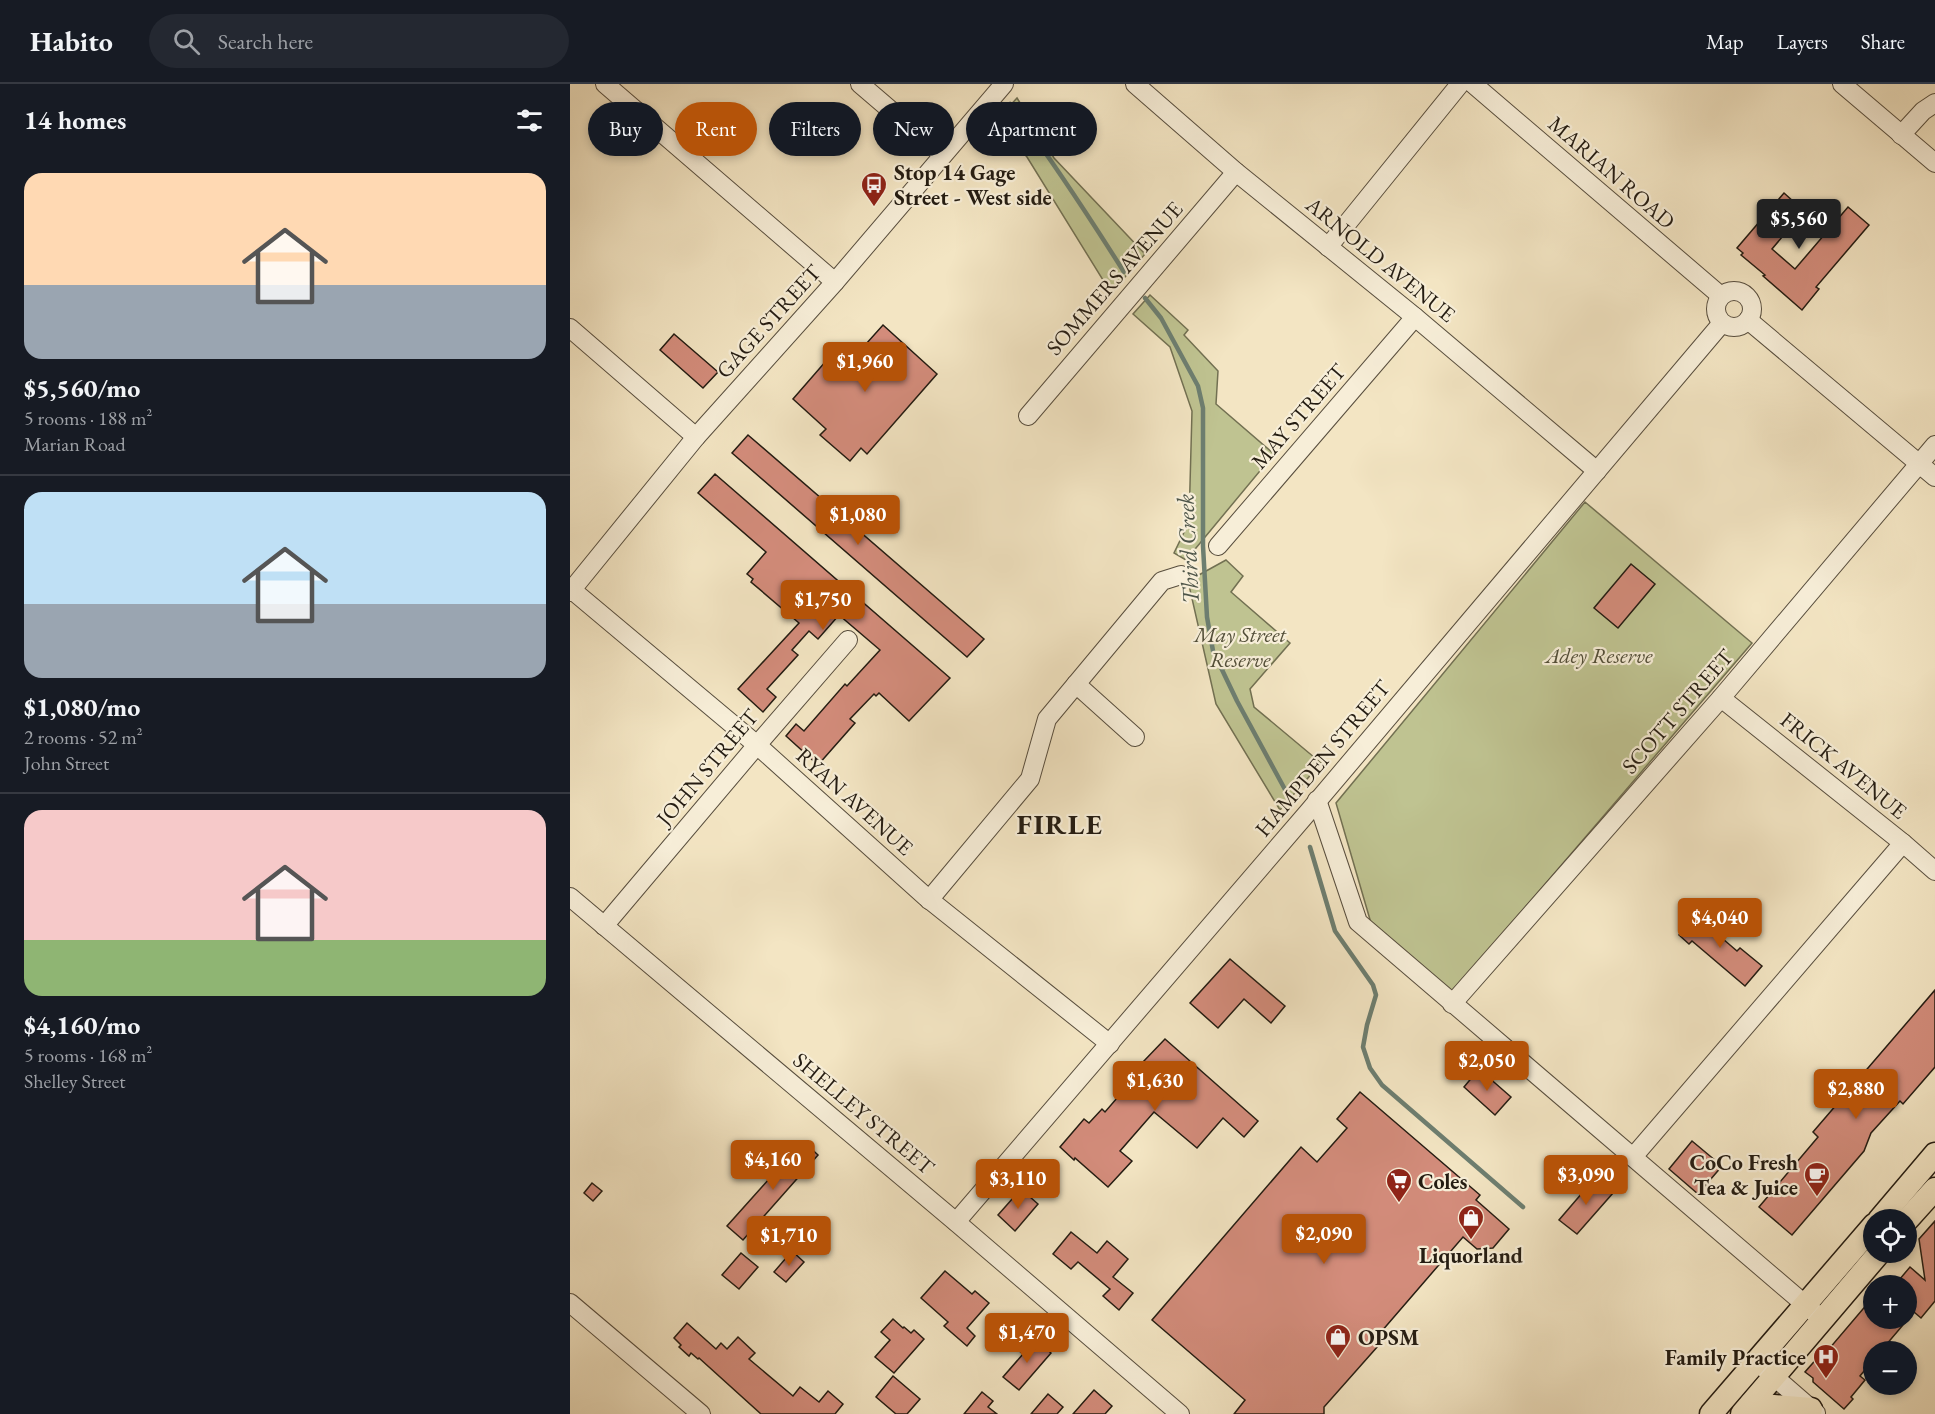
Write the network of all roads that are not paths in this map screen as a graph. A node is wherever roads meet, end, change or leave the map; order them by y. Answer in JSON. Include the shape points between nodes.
{"nodes":[{"id":1,"x":605,"y":84,"type":"edge"},
{"id":2,"x":860,"y":84,"type":"edge"},
{"id":3,"x":1004,"y":84,"type":"edge"},
{"id":4,"x":1135,"y":84,"type":"edge"},
{"id":5,"x":1461,"y":84,"type":"edge"},
{"id":6,"x":1473,"y":84,"type":"edge"},
{"id":7,"x":1842,"y":84,"type":"edge"},
{"id":8,"x":881,"y":102,"type":"edge"},
{"id":9,"x":1935,"y":103,"type":"edge"},
{"id":10,"x":1901,"y":135,"type":"junction"},
{"id":11,"x":954,"y":142,"type":"edge"},
{"id":12,"x":942,"y":156,"type":"edge"},
{"id":13,"x":1935,"y":163,"type":"edge"},
{"id":14,"x":1236,"y":172,"type":"junction"},
{"id":15,"x":1328,"y":247,"type":"junction"},
{"id":16,"x":835,"y":282,"type":"junction"},
{"id":17,"x":1721,"y":296,"type":"junction"},
{"id":18,"x":1414,"y":317,"type":"junction"},
{"id":19,"x":1748,"y":320,"type":"junction"},
{"id":20,"x":1722,"y":323,"type":"junction"},
{"id":21,"x":570,"y":328,"type":"edge"},
{"id":22,"x":1028,"y":416,"type":"dead end"},
{"id":23,"x":696,"y":437,"type":"junction"},
{"id":24,"x":1935,"y":445,"type":"edge"},
{"id":25,"x":1919,"y":464,"type":"junction"},
{"id":26,"x":1597,"y":471,"type":"junction"},
{"id":27,"x":1935,"y":477,"type":"edge"},
{"id":28,"x":1218,"y":546,"type":"dead end"},
{"id":29,"x":1181,"y":575,"type":"dead end"},
{"id":30,"x":571,"y":591,"type":"edge"},
{"id":31,"x":848,"y":640,"type":"dead end"},
{"id":32,"x":1076,"y":684,"type":"junction"},
{"id":33,"x":1721,"y":698,"type":"junction"},
{"id":34,"x":1135,"y":737,"type":"dead end"},
{"id":35,"x":757,"y":745,"type":"junction"},
{"id":36,"x":1317,"y":800,"type":"junction"},
{"id":37,"x":1903,"y":843,"type":"junction"},
{"id":38,"x":1935,"y":872,"type":"edge"},
{"id":39,"x":570,"y":897,"type":"edge"},
{"id":40,"x":929,"y":900,"type":"junction"},
{"id":41,"x":604,"y":926,"type":"junction"},
{"id":42,"x":1452,"y":1004,"type":"junction"},
{"id":43,"x":1110,"y":1044,"type":"junction"},
{"id":44,"x":1935,"y":1154,"type":"edge"},
{"id":45,"x":1633,"y":1157,"type":"junction"},
{"id":46,"x":1935,"y":1189,"type":"edge"},
{"id":47,"x":1888,"y":1209,"type":"edge"},
{"id":48,"x":1917,"y":1209,"type":"edge"},
{"id":49,"x":956,"y":1222,"type":"junction"},
{"id":50,"x":1863,"y":1238,"type":"edge"},
{"id":51,"x":1871,"y":1263,"type":"edge"},
{"id":52,"x":570,"y":1303,"type":"edge"},
{"id":53,"x":1804,"y":1305,"type":"junction"},
{"id":54,"x":1823,"y":1320,"type":"junction"},
{"id":55,"x":1756,"y":1361,"type":"junction"},
{"id":56,"x":1775,"y":1376,"type":"junction"},
{"id":57,"x":1746,"y":1409,"type":"edge"},
{"id":58,"x":1814,"y":1411,"type":"edge"},
{"id":59,"x":701,"y":1414,"type":"edge"},
{"id":60,"x":1180,"y":1414,"type":"edge"},
{"id":61,"x":1711,"y":1414,"type":"edge"}],
"edges":[{"from":1,"to":16,"type":"street"},
{"from":2,"to":8,"type":"street"},
{"from":3,"to":11,"type":"street","name":"GAGE STREET"},
{"from":4,"to":14,"type":"street","name":"ARNOLD AVENUE"},
{"from":5,"to":15,"type":"street"},
{"from":6,"to":17,"type":"street","name":"MARIAN ROAD"},
{"from":7,"to":10,"type":"street"},
{"from":9,"to":10,"type":"street"},
{"from":10,"to":13,"type":"street"},
{"from":12,"to":16,"type":"street","name":"GAGE STREET"},
{"from":14,"to":15,"type":"street","name":"ARNOLD AVENUE"},
{"from":14,"to":22,"type":"street","name":"SOMMERS AVENUE"},
{"from":15,"to":18,"type":"street","name":"ARNOLD AVENUE"},
{"from":16,"to":23,"type":"street","name":"GAGE STREET"},
{"from":17,"to":19,"type":"street","via":[[1732,291],[1742,293],[1751,307]]},
{"from":17,"to":20,"type":"street","via":[[1716,309]]},
{"from":18,"to":26,"type":"street","name":"ARNOLD AVENUE"},
{"from":18,"to":28,"type":"street","name":"MAY STREET"},
{"from":19,"to":20,"type":"street","via":[[1734,327]]},
{"from":19,"to":25,"type":"street"},
{"from":20,"to":26,"type":"street","name":"HAMPDEN STREET"},
{"from":21,"to":23,"type":"street"},
{"from":23,"to":30,"type":"street","name":"GAGE STREET"},
{"from":24,"to":25,"type":"street","name":"SCOTT STREET"},
{"from":25,"to":27,"type":"street"},
{"from":25,"to":33,"type":"street","name":"SCOTT STREET"},
{"from":26,"to":36,"type":"street","name":"HAMPDEN STREET"},
{"from":29,"to":32,"type":"street","via":[[1162,581]]},
{"from":30,"to":35,"type":"street","name":"RYAN AVENUE"},
{"from":31,"to":35,"type":"street","name":"JOHN STREET"},
{"from":32,"to":34,"type":"street"},
{"from":32,"to":40,"type":"street","via":[[1047,719],[1030,779]]},
{"from":33,"to":37,"type":"street","name":"FRICK AVENUE"},
{"from":33,"to":42,"type":"street","name":"SCOTT STREET"},
{"from":35,"to":40,"type":"street","name":"RYAN AVENUE"},
{"from":35,"to":41,"type":"street","name":"JOHN STREET"},
{"from":36,"to":42,"type":"street","via":[[1358,922]]},
{"from":36,"to":43,"type":"street","name":"HAMPDEN STREET"},
{"from":37,"to":38,"type":"street","name":"FRICK AVENUE"},
{"from":37,"to":45,"type":"street"},
{"from":39,"to":41,"type":"street","name":"SHELLEY STREET"},
{"from":40,"to":43,"type":"street","name":"RYAN AVENUE"},
{"from":41,"to":49,"type":"street","name":"SHELLEY STREET"},
{"from":42,"to":45,"type":"street"},
{"from":43,"to":49,"type":"street","name":"HAMPDEN STREET"},
{"from":44,"to":47,"type":"main road"},
{"from":45,"to":53,"type":"street"},
{"from":46,"to":48,"type":"main road"},
{"from":49,"to":60,"type":"street","name":"SHELLEY STREET"},
{"from":50,"to":53,"type":"main road"},
{"from":51,"to":54,"type":"main road"},
{"from":52,"to":59,"type":"street"},
{"from":53,"to":54,"type":"street"},
{"from":53,"to":55,"type":"main road"},
{"from":54,"to":56,"type":"main road"},
{"from":55,"to":56,"type":"street"},
{"from":55,"to":61,"type":"main road"},
{"from":56,"to":57,"type":"main road"},
{"from":56,"to":58,"type":"street"},
{"from":57,"to":58,"type":"main road"}]}
